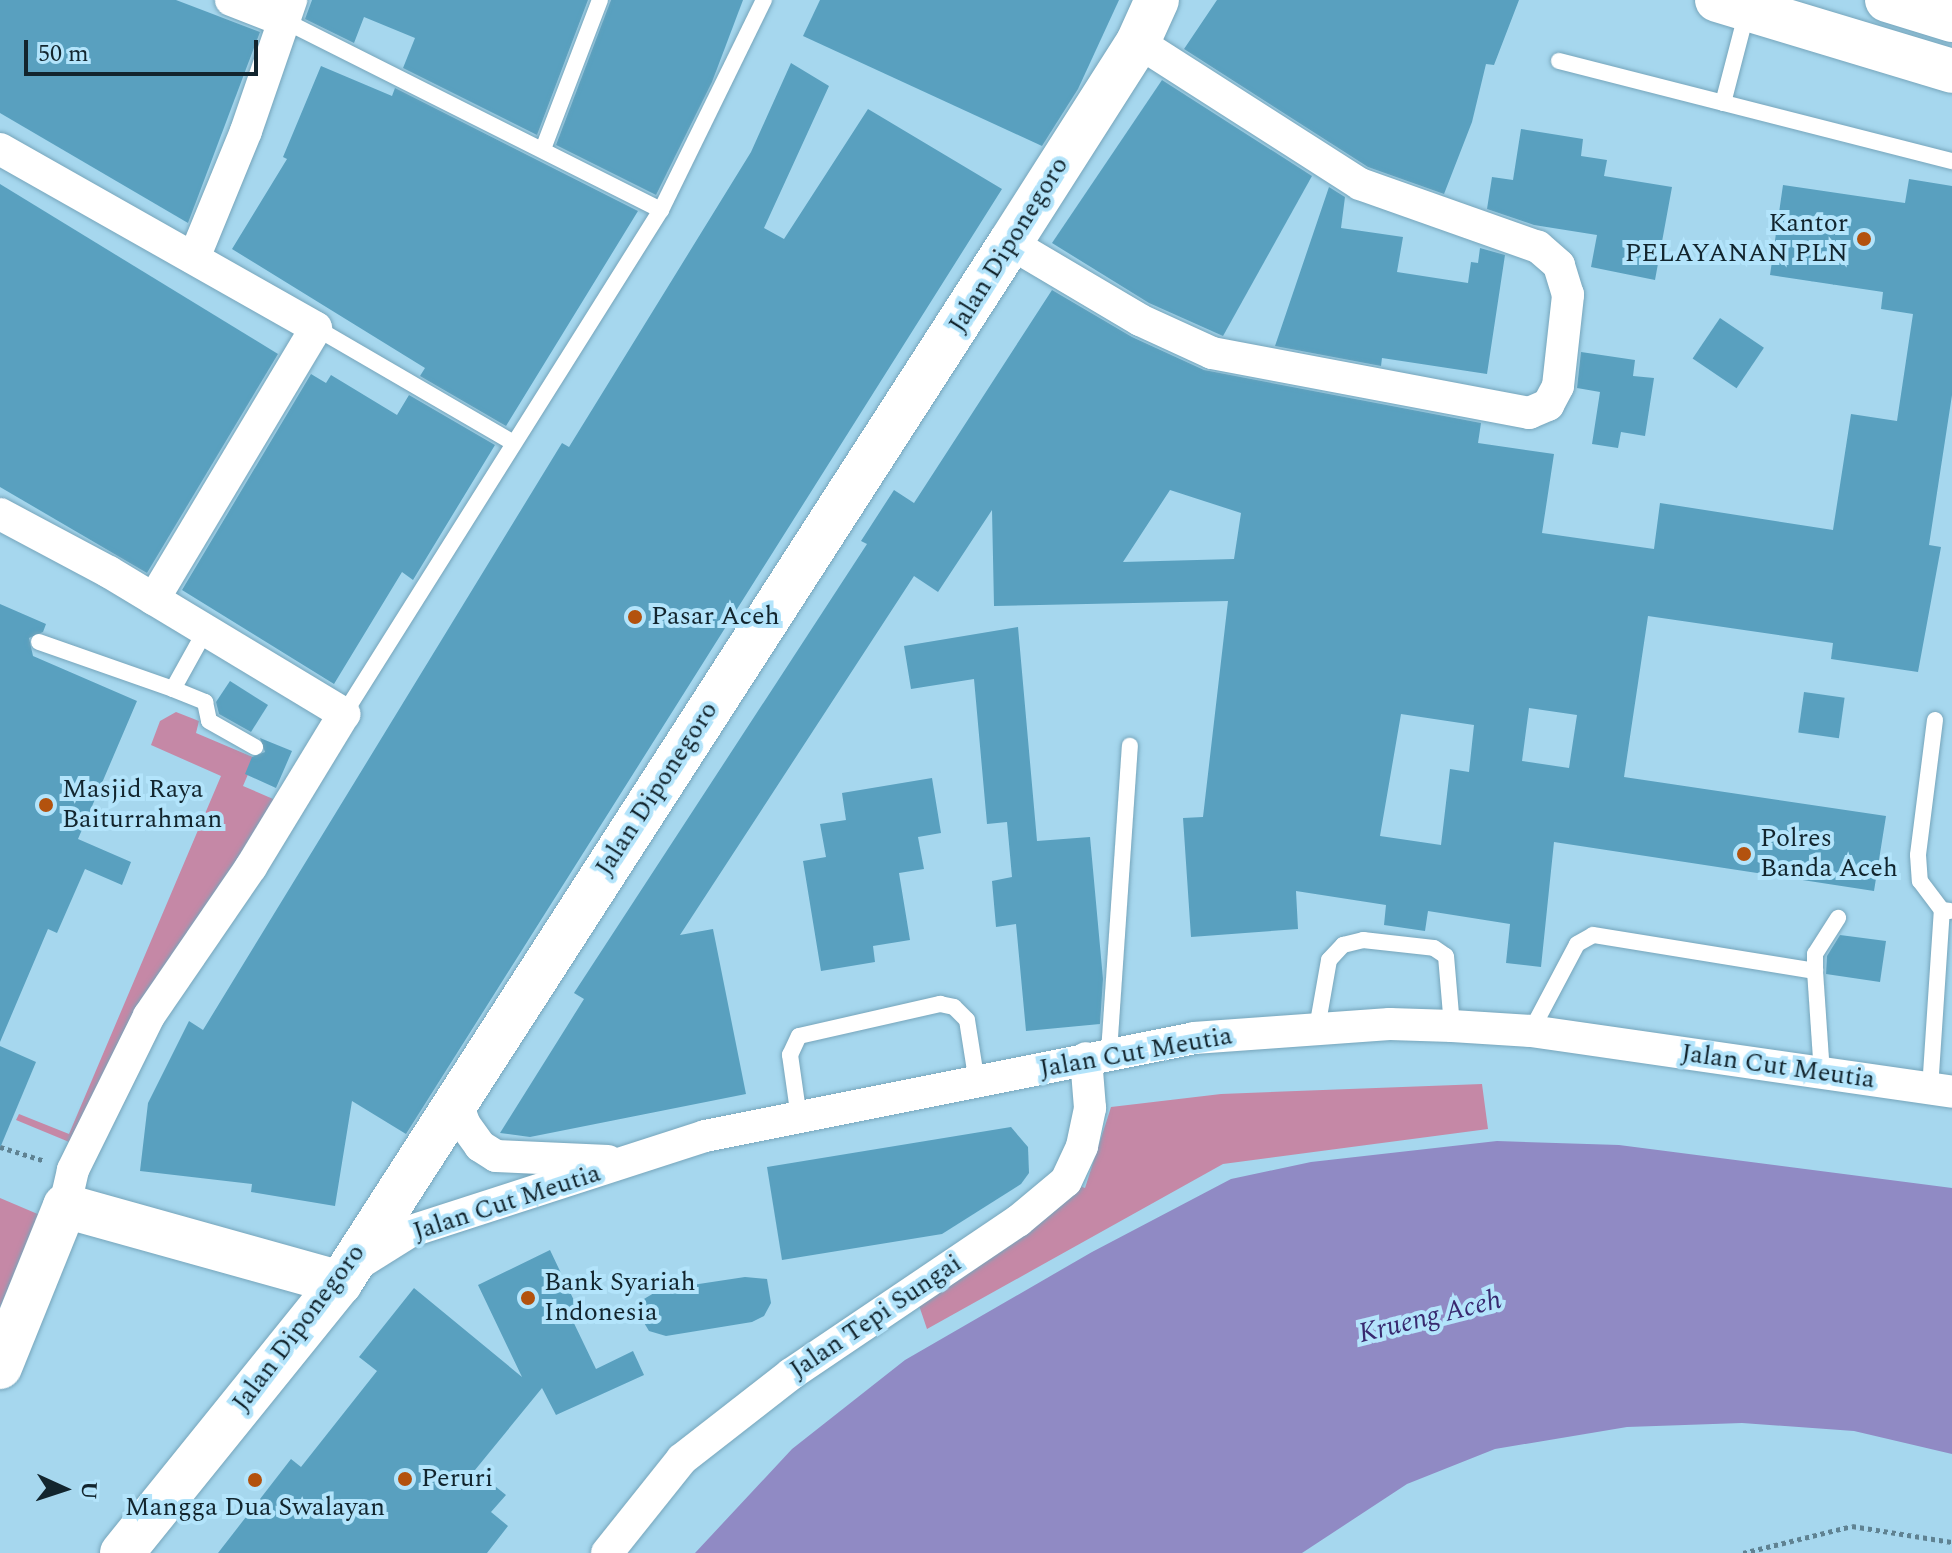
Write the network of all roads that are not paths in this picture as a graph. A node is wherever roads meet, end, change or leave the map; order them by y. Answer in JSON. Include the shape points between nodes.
{"nodes":[{"id":1,"x":231,"y":0,"type":"edge"},
{"id":2,"x":600,"y":0,"type":"edge"},
{"id":3,"x":764,"y":0,"type":"edge"},
{"id":4,"x":1157,"y":0,"type":"edge"},
{"id":5,"x":1887,"y":0,"type":"edge"},
{"id":6,"x":1732,"y":5,"type":"edge"},
{"id":7,"x":288,"y":10,"type":"edge"},
{"id":8,"x":1952,"y":20,"type":"edge"},
{"id":9,"x":1138,"y":42,"type":"junction"},
{"id":10,"x":1559,"y":61,"type":"dead end"},
{"id":11,"x":1952,"y":71,"type":"edge"},
{"id":12,"x":1723,"y":103,"type":"junction"},
{"id":13,"x":0,"y":149,"type":"edge"},
{"id":14,"x":543,"y":149,"type":"junction"},
{"id":15,"x":1952,"y":161,"type":"edge"},
{"id":16,"x":661,"y":210,"type":"junction"},
{"id":17,"x":1010,"y":243,"type":"junction"},
{"id":18,"x":194,"y":258,"type":"junction"},
{"id":19,"x":316,"y":328,"type":"junction"},
{"id":20,"x":512,"y":442,"type":"junction"},
{"id":21,"x":0,"y":514,"type":"edge"},
{"id":22,"x":154,"y":599,"type":"junction"},
{"id":23,"x":204,"y":633,"type":"junction"},
{"id":24,"x":39,"y":642,"type":"dead end"},
{"id":25,"x":173,"y":689,"type":"junction"},
{"id":26,"x":344,"y":714,"type":"junction"},
{"id":27,"x":1935,"y":720,"type":"dead end"},
{"id":28,"x":1130,"y":746,"type":"dead end"},
{"id":29,"x":255,"y":747,"type":"dead end"},
{"id":30,"x":1947,"y":911,"type":"edge"},
{"id":31,"x":1838,"y":918,"type":"dead end"},
{"id":32,"x":1815,"y":971,"type":"junction"},
{"id":33,"x":1452,"y":1026,"type":"junction"},
{"id":34,"x":1317,"y":1028,"type":"junction"},
{"id":35,"x":1531,"y":1031,"type":"junction"},
{"id":36,"x":1098,"y":1055,"type":"junction"},
{"id":37,"x":1822,"y":1075,"type":"junction"},
{"id":38,"x":977,"y":1083,"type":"junction"},
{"id":39,"x":1941,"y":1090,"type":"edge"},
{"id":40,"x":455,"y":1098,"type":"junction"},
{"id":41,"x":799,"y":1118,"type":"junction"},
{"id":42,"x":635,"y":1162,"type":"junction"},
{"id":43,"x":69,"y":1188,"type":"junction"},
{"id":44,"x":344,"y":1277,"type":"junction"},
{"id":45,"x":0,"y":1367,"type":"edge"},
{"id":46,"x":122,"y":1553,"type":"edge"},
{"id":47,"x":607,"y":1553,"type":"edge"}],
"edges":[{"from":1,"to":7,"type":"street"},
{"from":2,"to":14,"type":"lane"},
{"from":3,"to":16,"type":"lane"},
{"from":4,"to":9,"type":"main road","name":"Jalan Diponegoro"},
{"from":5,"to":8,"type":"main road"},
{"from":6,"to":11,"type":"main road"},
{"from":6,"to":12,"type":"lane"},
{"from":7,"to":14,"type":"lane"},
{"from":7,"to":18,"type":"street"},
{"from":9,"to":17,"type":"main road","name":"Jalan Diponegoro"},
{"from":9,"to":17,"type":"street","via":[[1360,184],[1538,247],[1559,265],[1568,295],[1558,386],[1548,405],[1529,413],[1212,353],[1140,320]]},
{"from":10,"to":12,"type":"lane"},
{"from":12,"to":15,"type":"lane"},
{"from":13,"to":18,"type":"street"},
{"from":14,"to":16,"type":"lane"},
{"from":16,"to":20,"type":"lane"},
{"from":17,"to":40,"type":"main road","name":"Jalan Diponegoro"},
{"from":18,"to":19,"type":"street"},
{"from":19,"to":20,"type":"lane"},
{"from":19,"to":22,"type":"street"},
{"from":20,"to":26,"type":"lane"},
{"from":21,"to":22,"type":"street"},
{"from":22,"to":23,"type":"street"},
{"from":23,"to":25,"type":"lane"},
{"from":23,"to":26,"type":"street"},
{"from":24,"to":25,"type":"lane"},
{"from":25,"to":29,"type":"lane","via":[[205,702],[209,721]]},
{"from":26,"to":43,"type":"street","via":[[251,867],[149,1016]]},
{"from":27,"to":30,"type":"lane","via":[[1918,855],[1920,881]]},
{"from":28,"to":36,"type":"lane"},
{"from":30,"to":39,"type":"lane"},
{"from":31,"to":32,"type":"lane","via":[[1815,954]]},
{"from":32,"to":35,"type":"lane","via":[[1593,935],[1577,944]]},
{"from":32,"to":37,"type":"lane"},
{"from":33,"to":34,"type":"street","name":"Jalan Cut Meutia"},
{"from":33,"to":34,"type":"lane","via":[[1446,956],[1434,948],[1363,940],[1343,945],[1329,960]]},
{"from":33,"to":35,"type":"street","name":"Jalan Cut Meutia"},
{"from":34,"to":36,"type":"street","name":"Jalan Cut Meutia","via":[[1194,1038]]},
{"from":35,"to":37,"type":"street","name":"Jalan Cut Meutia"},
{"from":36,"to":38,"type":"street","name":"Jalan Cut Meutia"},
{"from":36,"to":47,"type":"street","name":"Jalan Tepi Sungai","via":[[1082,1146],[1066,1181],[1018,1221],[791,1374],[682,1459]]},
{"from":37,"to":39,"type":"street","name":"Jalan Cut Meutia"},
{"from":38,"to":41,"type":"street","name":"Jalan Cut Meutia"},
{"from":38,"to":41,"type":"lane","via":[[967,1020],[954,1007],[940,1004],[799,1036],[790,1055]]},
{"from":40,"to":42,"type":"street","via":[[472,1135],[496,1156]]},
{"from":40,"to":44,"type":"main road","name":"Jalan Diponegoro"},
{"from":41,"to":42,"type":"street","name":"Jalan Cut Meutia","via":[[705,1136]]},
{"from":42,"to":44,"type":"street","name":"Jalan Cut Meutia","via":[[411,1231]]},
{"from":43,"to":44,"type":"main road"},
{"from":43,"to":45,"type":"main road"},
{"from":44,"to":46,"type":"main road","name":"Jalan Diponegoro"}]}
